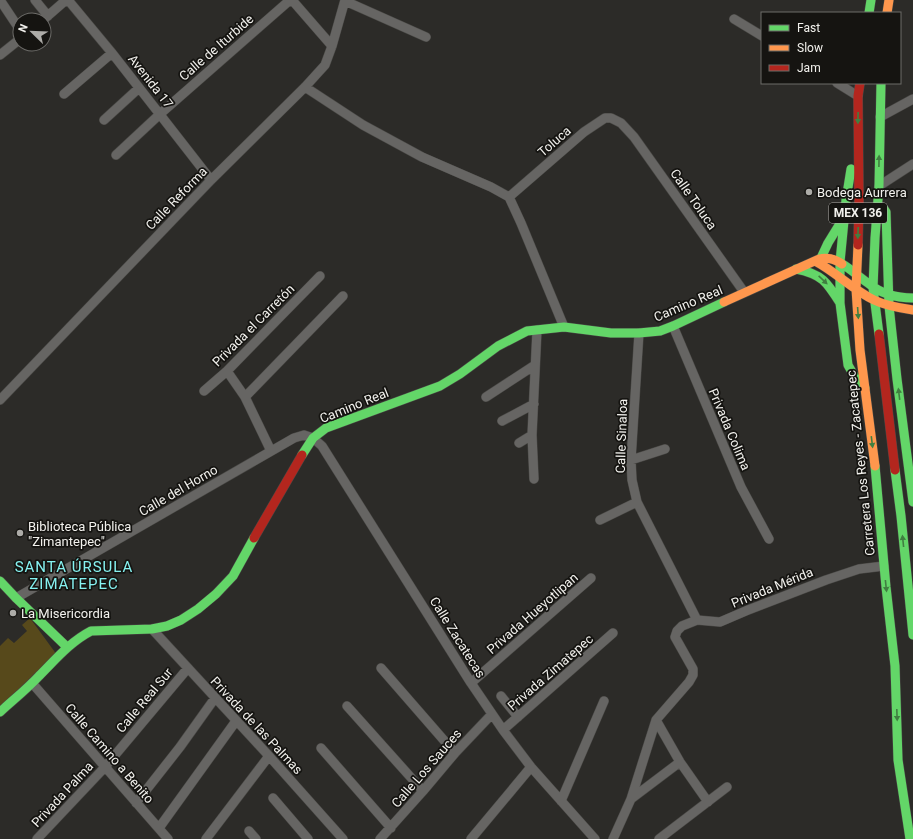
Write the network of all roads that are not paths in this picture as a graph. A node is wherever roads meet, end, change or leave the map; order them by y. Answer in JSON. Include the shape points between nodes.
{"nodes":[{"id":1,"x":0,"y":0,"type":"edge"},
{"id":2,"x":34,"y":0,"type":"edge"},
{"id":3,"x":67,"y":0,"type":"edge"},
{"id":4,"x":291,"y":0,"type":"edge"},
{"id":5,"x":345,"y":0,"type":"edge"},
{"id":6,"x":871,"y":0,"type":"edge"},
{"id":7,"x":889,"y":0,"type":"edge"},
{"id":8,"x":41,"y":12,"type":"edge"},
{"id":9,"x":52,"y":12,"type":"edge"},
{"id":10,"x":869,"y":12,"type":"edge"},
{"id":11,"x":887,"y":12,"type":"edge"},
{"id":12,"x":12,"y":18,"type":"edge"},
{"id":13,"x":734,"y":19,"type":"dead end"},
{"id":14,"x":761,"y":35,"type":"edge"},
{"id":15,"x":426,"y":37,"type":"dead end"},
{"id":16,"x":12,"y":45,"type":"edge"},
{"id":17,"x":332,"y":46,"type":"junction"},
{"id":18,"x":112,"y":53,"type":"junction"},
{"id":19,"x":0,"y":55,"type":"edge"},
{"id":20,"x":839,"y":84,"type":"edge"},
{"id":21,"x":860,"y":84,"type":"edge"},
{"id":22,"x":881,"y":84,"type":"edge"},
{"id":23,"x":305,"y":87,"type":"junction"},
{"id":24,"x":139,"y":88,"type":"junction"},
{"id":25,"x":64,"y":94,"type":"dead end"},
{"id":26,"x":858,"y":96,"type":"junction"},
{"id":27,"x":913,"y":99,"type":"edge"},
{"id":28,"x":160,"y":114,"type":"junction"},
{"id":29,"x":880,"y":117,"type":"junction"},
{"id":30,"x":104,"y":120,"type":"dead end"},
{"id":31,"x":621,"y":123,"type":"joint"},
{"id":32,"x":858,"y":152,"type":"junction"},
{"id":33,"x":116,"y":155,"type":"dead end"},
{"id":34,"x":913,"y":164,"type":"edge"},
{"id":35,"x":211,"y":180,"type":"junction"},
{"id":36,"x":879,"y":186,"type":"junction"},
{"id":37,"x":509,"y":197,"type":"junction"},
{"id":38,"x":878,"y":200,"type":"junction"},
{"id":39,"x":844,"y":217,"type":"junction"},
{"id":40,"x":818,"y":260,"type":"junction"},
{"id":41,"x":840,"y":262,"type":"junction"},
{"id":42,"x":796,"y":269,"type":"junction"},
{"id":43,"x":856,"y":274,"type":"junction"},
{"id":44,"x":320,"y":276,"type":"dead end"},
{"id":45,"x":839,"y":276,"type":"junction"},
{"id":46,"x":873,"y":288,"type":"junction"},
{"id":47,"x":856,"y":289,"type":"junction"},
{"id":48,"x":744,"y":292,"type":"junction"},
{"id":49,"x":889,"y":295,"type":"junction"},
{"id":50,"x":343,"y":296,"type":"dead end"},
{"id":51,"x":913,"y":298,"type":"edge"},
{"id":52,"x":874,"y":300,"type":"junction"},
{"id":53,"x":840,"y":303,"type":"junction"},
{"id":54,"x":889,"y":306,"type":"junction"},
{"id":55,"x":913,"y":310,"type":"edge"},
{"id":56,"x":673,"y":326,"type":"junction"},
{"id":57,"x":564,"y":327,"type":"junction"},
{"id":58,"x":536,"y":330,"type":"junction"},
{"id":59,"x":639,"y":333,"type":"junction"},
{"id":60,"x":535,"y":365,"type":"junction"},
{"id":61,"x":227,"y":371,"type":"junction"},
{"id":62,"x":865,"y":388,"type":"junction"},
{"id":63,"x":204,"y":391,"type":"dead end"},
{"id":64,"x":245,"y":397,"type":"junction"},
{"id":65,"x":486,"y":397,"type":"dead end"},
{"id":66,"x":0,"y":400,"type":"edge"},
{"id":67,"x":534,"y":404,"type":"junction"},
{"id":68,"x":502,"y":421,"type":"dead end"},
{"id":69,"x":532,"y":435,"type":"junction"},
{"id":70,"x":313,"y":438,"type":"junction"},
{"id":71,"x":519,"y":443,"type":"dead end"},
{"id":72,"x":665,"y":449,"type":"dead end"},
{"id":73,"x":271,"y":451,"type":"junction"},
{"id":74,"x":631,"y":460,"type":"junction"},
{"id":75,"x":534,"y":479,"type":"dead end"},
{"id":76,"x":637,"y":502,"type":"junction"},
{"id":77,"x":913,"y":502,"type":"edge"},
{"id":78,"x":600,"y":520,"type":"dead end"},
{"id":79,"x":769,"y":539,"type":"dead end"},
{"id":80,"x":884,"y":566,"type":"junction"},
{"id":81,"x":591,"y":578,"type":"dead end"},
{"id":82,"x":0,"y":581,"type":"edge"},
{"id":83,"x":16,"y":598,"type":"junction"},
{"id":84,"x":697,"y":620,"type":"junction"},
{"id":85,"x":152,"y":629,"type":"junction"},
{"id":86,"x":613,"y":633,"type":"dead end"},
{"id":87,"x":913,"y":636,"type":"edge"},
{"id":88,"x":67,"y":647,"type":"junction"},
{"id":89,"x":188,"y":668,"type":"junction"},
{"id":90,"x":381,"y":668,"type":"dead end"},
{"id":91,"x":471,"y":683,"type":"junction"},
{"id":92,"x":32,"y":684,"type":"junction"},
{"id":93,"x":501,"y":696,"type":"dead end"},
{"id":94,"x":214,"y":698,"type":"junction"},
{"id":95,"x":604,"y":701,"type":"dead end"},
{"id":96,"x":347,"y":706,"type":"dead end"},
{"id":97,"x":0,"y":712,"type":"edge"},
{"id":98,"x":492,"y":714,"type":"junction"},
{"id":99,"x":518,"y":718,"type":"junction"},
{"id":100,"x":656,"y":720,"type":"junction"},
{"id":101,"x":236,"y":721,"type":"junction"},
{"id":102,"x":503,"y":730,"type":"junction"},
{"id":103,"x":321,"y":748,"type":"dead end"},
{"id":104,"x":454,"y":753,"type":"junction"},
{"id":105,"x":269,"y":756,"type":"junction"},
{"id":106,"x":680,"y":762,"type":"junction"},
{"id":107,"x":105,"y":767,"type":"junction"},
{"id":108,"x":531,"y":767,"type":"junction"},
{"id":109,"x":727,"y":787,"type":"dead end"},
{"id":110,"x":423,"y":791,"type":"junction"},
{"id":111,"x":273,"y":798,"type":"dead end"},
{"id":112,"x":631,"y":799,"type":"junction"},
{"id":113,"x":561,"y":801,"type":"junction"},
{"id":114,"x":708,"y":802,"type":"junction"},
{"id":115,"x":136,"y":803,"type":"junction"},
{"id":116,"x":158,"y":828,"type":"junction"},
{"id":117,"x":391,"y":828,"type":"junction"},
{"id":118,"x":249,"y":831,"type":"dead end"},
{"id":119,"x":37,"y":839,"type":"edge"},
{"id":120,"x":168,"y":839,"type":"edge"},
{"id":121,"x":206,"y":839,"type":"edge"},
{"id":122,"x":256,"y":839,"type":"edge"},
{"id":123,"x":308,"y":839,"type":"edge"},
{"id":124,"x":343,"y":839,"type":"edge"},
{"id":125,"x":380,"y":839,"type":"edge"},
{"id":126,"x":471,"y":839,"type":"edge"},
{"id":127,"x":595,"y":839,"type":"edge"},
{"id":128,"x":613,"y":839,"type":"edge"},
{"id":129,"x":659,"y":839,"type":"edge"},
{"id":130,"x":910,"y":839,"type":"edge"}],
"edges":[{"from":1,"to":12,"type":"street"},
{"from":2,"to":8,"type":"street"},
{"from":3,"to":9,"type":"street"},
{"from":3,"to":18,"type":"street","name":"Avenida 17"},
{"from":4,"to":17,"type":"street"},
{"from":4,"to":28,"type":"street","name":"Calle de Iturbide"},
{"from":5,"to":15,"type":"street"},
{"from":5,"to":17,"type":"street","name":"Calle Reforma"},
{"from":6,"to":10,"type":"main road"},
{"from":7,"to":11,"type":"main road"},
{"from":13,"to":14,"type":"street"},
{"from":16,"to":19,"type":"street"},
{"from":17,"to":23,"type":"street","name":"Calle Reforma","via":[[325,65]]},
{"from":18,"to":24,"type":"street","name":"Avenida 17"},
{"from":18,"to":25,"type":"street"},
{"from":20,"to":26,"type":"street"},
{"from":21,"to":26,"type":"main road","name":"Carretera Los Reyes - Zacatepec","number":"MEX 136"},
{"from":22,"to":29,"type":"main road","number":"MEX 136"},
{"from":23,"to":35,"type":"street","name":"Calle Reforma"},
{"from":23,"to":37,"type":"street","via":[[363,125],[422,157]]},
{"from":24,"to":28,"type":"street","name":"Avenida 17"},
{"from":24,"to":30,"type":"street"},
{"from":26,"to":32,"type":"main road","name":"Carretera Los Reyes - Zacatepec","number":"MEX 136","one_way":true},
{"from":27,"to":29,"type":"street"},
{"from":28,"to":33,"type":"street","name":"Calle de Iturbide"},
{"from":28,"to":35,"type":"street","name":"Avenida 17"},
{"from":36,"to":29,"type":"main road","number":"MEX 136","one_way":true},
{"from":31,"to":37,"type":"street","name":"Toluca","via":[[605,118],[589,128]]},
{"from":31,"to":48,"type":"street","name":"Calle Toluca","via":[[634,137]]},
{"from":32,"to":39,"type":"main road","via":[[850,171]]},
{"from":32,"to":43,"type":"main road","name":"Carretera Los Reyes - Zacatepec","number":"MEX 136","one_way":true},
{"from":34,"to":36,"type":"street"},
{"from":35,"to":66,"type":"street","name":"Calle Reforma"},
{"from":36,"to":38,"type":"main road","number":"MEX 136"},
{"from":37,"to":57,"type":"street"},
{"from":38,"to":46,"type":"main road","number":"MEX 136"},
{"from":38,"to":49,"type":"main road","via":[[886,212]]},
{"from":39,"to":40,"type":"main road"},
{"from":39,"to":41,"type":"main road"},
{"from":40,"to":41,"type":"main road","via":[[829,258]]},
{"from":40,"to":42,"type":"main road","name":"Camino Real"},
{"from":40,"to":45,"type":"main road"},
{"from":41,"to":43,"type":"main road"},
{"from":41,"to":45,"type":"main road"},
{"from":42,"to":48,"type":"main road","name":"Camino Real"},
{"from":42,"to":53,"type":"main road","one_way":true,"via":[[821,277]]},
{"from":43,"to":46,"type":"main road"},
{"from":43,"to":47,"type":"main road","name":"Carretera Los Reyes - Zacatepec","number":"MEX 136"},
{"from":44,"to":61,"type":"street","name":"Privada el Carretón"},
{"from":45,"to":47,"type":"main road"},
{"from":45,"to":53,"type":"main road"},
{"from":46,"to":49,"type":"main road"},
{"from":46,"to":52,"type":"main road","number":"MEX 136"},
{"from":47,"to":52,"type":"main road"},
{"from":47,"to":62,"type":"main road","name":"Carretera Los Reyes - Zacatepec","number":"MEX 136","one_way":true},
{"from":48,"to":56,"type":"main road","name":"Camino Real"},
{"from":49,"to":51,"type":"main road"},
{"from":49,"to":54,"type":"main road"},
{"from":50,"to":64,"type":"street"},
{"from":52,"to":54,"type":"main road"},
{"from":87,"to":52,"type":"main road","number":"MEX 136","one_way":true},
{"from":53,"to":62,"type":"main road","via":[[848,365]]},
{"from":54,"to":55,"type":"main road"},
{"from":77,"to":54,"type":"main road","one_way":true},
{"from":56,"to":59,"type":"main road","name":"Camino Real","via":[[660,331]]},
{"from":56,"to":79,"type":"street","name":"Privada Colima","via":[[740,487]]},
{"from":57,"to":58,"type":"main road","name":"Camino Real"},
{"from":57,"to":59,"type":"main road","name":"Camino Real","via":[[611,333]]},
{"from":58,"to":60,"type":"street"},
{"from":58,"to":70,"type":"main road","name":"Camino Real","via":[[527,331],[498,346],[440,386],[326,428]]},
{"from":59,"to":74,"type":"street","name":"Calle Sinaloa"},
{"from":60,"to":65,"type":"street"},
{"from":60,"to":67,"type":"street"},
{"from":61,"to":63,"type":"street","name":"Privada el Carretón"},
{"from":61,"to":64,"type":"street"},
{"from":62,"to":80,"type":"main road","name":"Carretera Los Reyes - Zacatepec","number":"MEX 136","one_way":true},
{"from":64,"to":73,"type":"street"},
{"from":67,"to":68,"type":"street"},
{"from":67,"to":69,"type":"street"},
{"from":69,"to":71,"type":"street"},
{"from":69,"to":75,"type":"street"},
{"from":70,"to":73,"type":"street","name":"Calle del Horno","via":[[304,435],[294,438]]},
{"from":70,"to":85,"type":"main road","name":"Camino Real","via":[[233,576],[198,609],[181,620]]},
{"from":70,"to":91,"type":"street","name":"Calle Zacatecas","via":[[322,446]]},
{"from":72,"to":74,"type":"street"},
{"from":73,"to":83,"type":"street","name":"Calle del Horno"},
{"from":74,"to":76,"type":"street","name":"Calle Sinaloa"},
{"from":76,"to":78,"type":"street"},
{"from":76,"to":84,"type":"street","name":"Calle Sinaloa"},
{"from":80,"to":84,"type":"street","name":"Privada Mérida","via":[[859,569],[826,580],[720,622]]},
{"from":80,"to":130,"type":"main road","name":"Carretera Los Reyes - Zacatepec","number":"MEX 136","one_way":true,"via":[[895,666],[898,760]]},
{"from":81,"to":91,"type":"street","name":"Privada Hueyotlipan"},
{"from":82,"to":83,"type":"main road"},
{"from":83,"to":88,"type":"main road"},
{"from":84,"to":100,"type":"street","via":[[682,626],[675,637],[693,669],[693,675]]},
{"from":85,"to":88,"type":"main road","name":"Camino Real","via":[[91,630]]},
{"from":85,"to":89,"type":"street","name":"Privada de las Palmas"},
{"from":86,"to":99,"type":"street","name":"Privada Zimatepec"},
{"from":88,"to":92,"type":"main road","name":"Camino Real"},
{"from":89,"to":94,"type":"street","name":"Privada de las Palmas"},
{"from":89,"to":107,"type":"street","name":"Calle Real Sur"},
{"from":90,"to":104,"type":"street"},
{"from":91,"to":98,"type":"street","name":"Calle Zacatecas"},
{"from":92,"to":97,"type":"main road","name":"Camino Real"},
{"from":92,"to":107,"type":"street","name":"Calle Camino a Benito"},
{"from":93,"to":99,"type":"street"},
{"from":94,"to":101,"type":"street","name":"Privada de las Palmas"},
{"from":94,"to":115,"type":"street"},
{"from":95,"to":113,"type":"street"},
{"from":96,"to":110,"type":"street"},
{"from":98,"to":102,"type":"street","name":"Calle Zacatecas"},
{"from":98,"to":104,"type":"street","name":"Calle Los Sauces"},
{"from":99,"to":102,"type":"street","name":"Privada Zimatepec"},
{"from":100,"to":106,"type":"street"},
{"from":100,"to":112,"type":"street"},
{"from":101,"to":105,"type":"street","name":"Privada de las Palmas"},
{"from":101,"to":116,"type":"street"},
{"from":102,"to":108,"type":"street","name":"Calle Zacatecas"},
{"from":103,"to":117,"type":"street"},
{"from":104,"to":110,"type":"street","name":"Calle Los Sauces"},
{"from":105,"to":121,"type":"street"},
{"from":105,"to":124,"type":"street","name":"Privada de las Palmas"},
{"from":106,"to":112,"type":"street"},
{"from":106,"to":114,"type":"street"},
{"from":107,"to":115,"type":"street","name":"Calle Camino a Benito"},
{"from":107,"to":119,"type":"street","name":"Privada Palma"},
{"from":108,"to":113,"type":"street","name":"Calle Zacatecas"},
{"from":108,"to":126,"type":"street"},
{"from":109,"to":114,"type":"street"},
{"from":110,"to":117,"type":"street","name":"Calle Los Sauces"},
{"from":111,"to":123,"type":"street"},
{"from":112,"to":128,"type":"street"},
{"from":113,"to":127,"type":"street","name":"Calle Zacatecas"},
{"from":114,"to":129,"type":"street"},
{"from":115,"to":116,"type":"street","name":"Calle Camino a Benito"},
{"from":116,"to":120,"type":"street","name":"Calle Camino a Benito"},
{"from":117,"to":125,"type":"street","name":"Calle Los Sauces"},
{"from":118,"to":122,"type":"street"}]}
